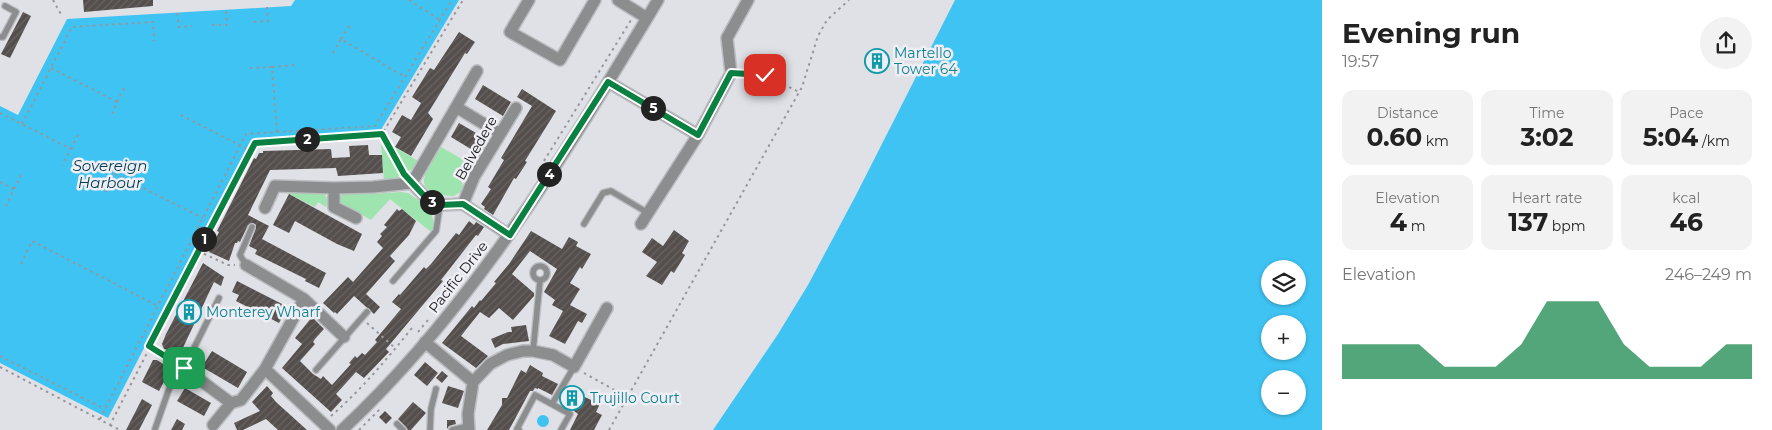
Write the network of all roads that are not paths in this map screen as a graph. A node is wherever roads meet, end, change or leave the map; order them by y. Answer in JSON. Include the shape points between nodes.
{"nodes":[{"id":1,"x":529,"y":0,"type":"edge"},
{"id":2,"x":595,"y":0,"type":"edge"},
{"id":3,"x":618,"y":0,"type":"edge"},
{"id":4,"x":658,"y":0,"type":"edge"},
{"id":5,"x":748,"y":0,"type":"edge"},
{"id":6,"x":5,"y":6,"type":"dead end"},
{"id":7,"x":647,"y":18,"type":"junction"},
{"id":8,"x":0,"y":37,"type":"edge"},
{"id":9,"x":477,"y":71,"type":"dead end"},
{"id":10,"x":608,"y":82,"type":"junction"},
{"id":11,"x":456,"y":107,"type":"junction"},
{"id":12,"x":516,"y":108,"type":"dead end"},
{"id":13,"x":494,"y":130,"type":"dead end"},
{"id":14,"x":698,"y":135,"type":"junction"},
{"id":15,"x":412,"y":183,"type":"junction"},
{"id":16,"x":334,"y":188,"type":"junction"},
{"id":17,"x":463,"y":204,"type":"junction"},
{"id":18,"x":440,"y":205,"type":"junction"},
{"id":19,"x":265,"y":208,"type":"dead end"},
{"id":20,"x":648,"y":213,"type":"junction"},
{"id":21,"x":356,"y":218,"type":"dead end"},
{"id":22,"x":584,"y":224,"type":"dead end"},
{"id":23,"x":641,"y":224,"type":"dead end"},
{"id":24,"x":252,"y":227,"type":"dead end"},
{"id":25,"x":510,"y":235,"type":"junction"},
{"id":26,"x":246,"y":265,"type":"joint"},
{"id":27,"x":393,"y":281,"type":"dead end"},
{"id":28,"x":540,"y":281,"type":"dead end"},
{"id":29,"x":219,"y":298,"type":"dead end"},
{"id":30,"x":304,"y":299,"type":"junction"},
{"id":31,"x":607,"y":308,"type":"dead end"},
{"id":32,"x":367,"y":312,"type":"dead end"},
{"id":33,"x":344,"y":337,"type":"junction"},
{"id":34,"x":420,"y":339,"type":"junction"},
{"id":35,"x":533,"y":351,"type":"junction"},
{"id":36,"x":574,"y":366,"type":"junction"},
{"id":37,"x":184,"y":368,"type":"junction"},
{"id":38,"x":265,"y":369,"type":"junction"},
{"id":39,"x":316,"y":370,"type":"dead end"},
{"id":40,"x":473,"y":382,"type":"junction"},
{"id":41,"x":436,"y":389,"type":"dead end"},
{"id":42,"x":231,"y":403,"type":"junction"},
{"id":43,"x":552,"y":404,"type":"junction"},
{"id":44,"x":397,"y":424,"type":"dead end"},
{"id":45,"x":326,"y":426,"type":"edge"},
{"id":46,"x":210,"y":428,"type":"edge"},
{"id":47,"x":469,"y":428,"type":"edge"},
{"id":48,"x":154,"y":429,"type":"edge"},
{"id":49,"x":342,"y":430,"type":"edge"},
{"id":50,"x":403,"y":430,"type":"edge"},
{"id":51,"x":430,"y":430,"type":"edge"},
{"id":52,"x":452,"y":430,"type":"edge"},
{"id":53,"x":519,"y":430,"type":"edge"},
{"id":54,"x":561,"y":430,"type":"edge"}],
"edges":[{"from":1,"to":2,"type":"street","via":[[510,32],[560,60]]},
{"from":3,"to":7,"type":"street"},
{"from":4,"to":7,"type":"street","name":"Pacific Drive"},
{"from":5,"to":14,"type":"street","via":[[727,38],[731,73]]},
{"from":6,"to":8,"type":"lane","via":[[16,12]]},
{"from":7,"to":10,"type":"street","name":"Pacific Drive"},
{"from":9,"to":11,"type":"street"},
{"from":10,"to":14,"type":"street"},
{"from":10,"to":25,"type":"street","name":"Pacific Drive"},
{"from":11,"to":13,"type":"street"},
{"from":11,"to":15,"type":"street"},
{"from":12,"to":17,"type":"street","name":"Belvedere","via":[[474,177]]},
{"from":14,"to":20,"type":"street"},
{"from":15,"to":16,"type":"street"},
{"from":15,"to":18,"type":"street","via":[[428,200]]},
{"from":16,"to":19,"type":"street","via":[[275,186]]},
{"from":16,"to":21,"type":"street","via":[[334,207]]},
{"from":17,"to":18,"type":"street"},
{"from":17,"to":25,"type":"street"},
{"from":18,"to":27,"type":"lane","via":[[436,231]]},
{"from":20,"to":22,"type":"lane","via":[[607,191]]},
{"from":20,"to":23,"type":"street"},
{"from":24,"to":26,"type":"lane","via":[[240,255]]},
{"from":25,"to":34,"type":"street","name":"Pacific Drive"},
{"from":26,"to":30,"type":"street"},
{"from":28,"to":35,"type":"lane"},
{"from":29,"to":37,"type":"lane"},
{"from":30,"to":33,"type":"street"},
{"from":30,"to":38,"type":"street"},
{"from":31,"to":36,"type":"street"},
{"from":32,"to":33,"type":"lane"},
{"from":33,"to":39,"type":"lane"},
{"from":34,"to":40,"type":"street"},
{"from":34,"to":49,"type":"street","name":"Pacific Drive","via":[[382,389]]},
{"from":35,"to":36,"type":"street","via":[[553,355]]},
{"from":35,"to":40,"type":"street","via":[[507,355],[490,364]]},
{"from":36,"to":43,"type":"lane"},
{"from":37,"to":42,"type":"street"},
{"from":37,"to":48,"type":"lane","via":[[169,389]]},
{"from":38,"to":42,"type":"street","via":[[241,400]]},
{"from":38,"to":45,"type":"street"},
{"from":40,"to":47,"type":"street"},
{"from":41,"to":51,"type":"lane"},
{"from":42,"to":46,"type":"street"},
{"from":43,"to":53,"type":"lane","via":[[535,395]]},
{"from":43,"to":54,"type":"lane","via":[[570,414]]},
{"from":44,"to":50,"type":"lane"},
{"from":47,"to":52,"type":"lane"}]}
